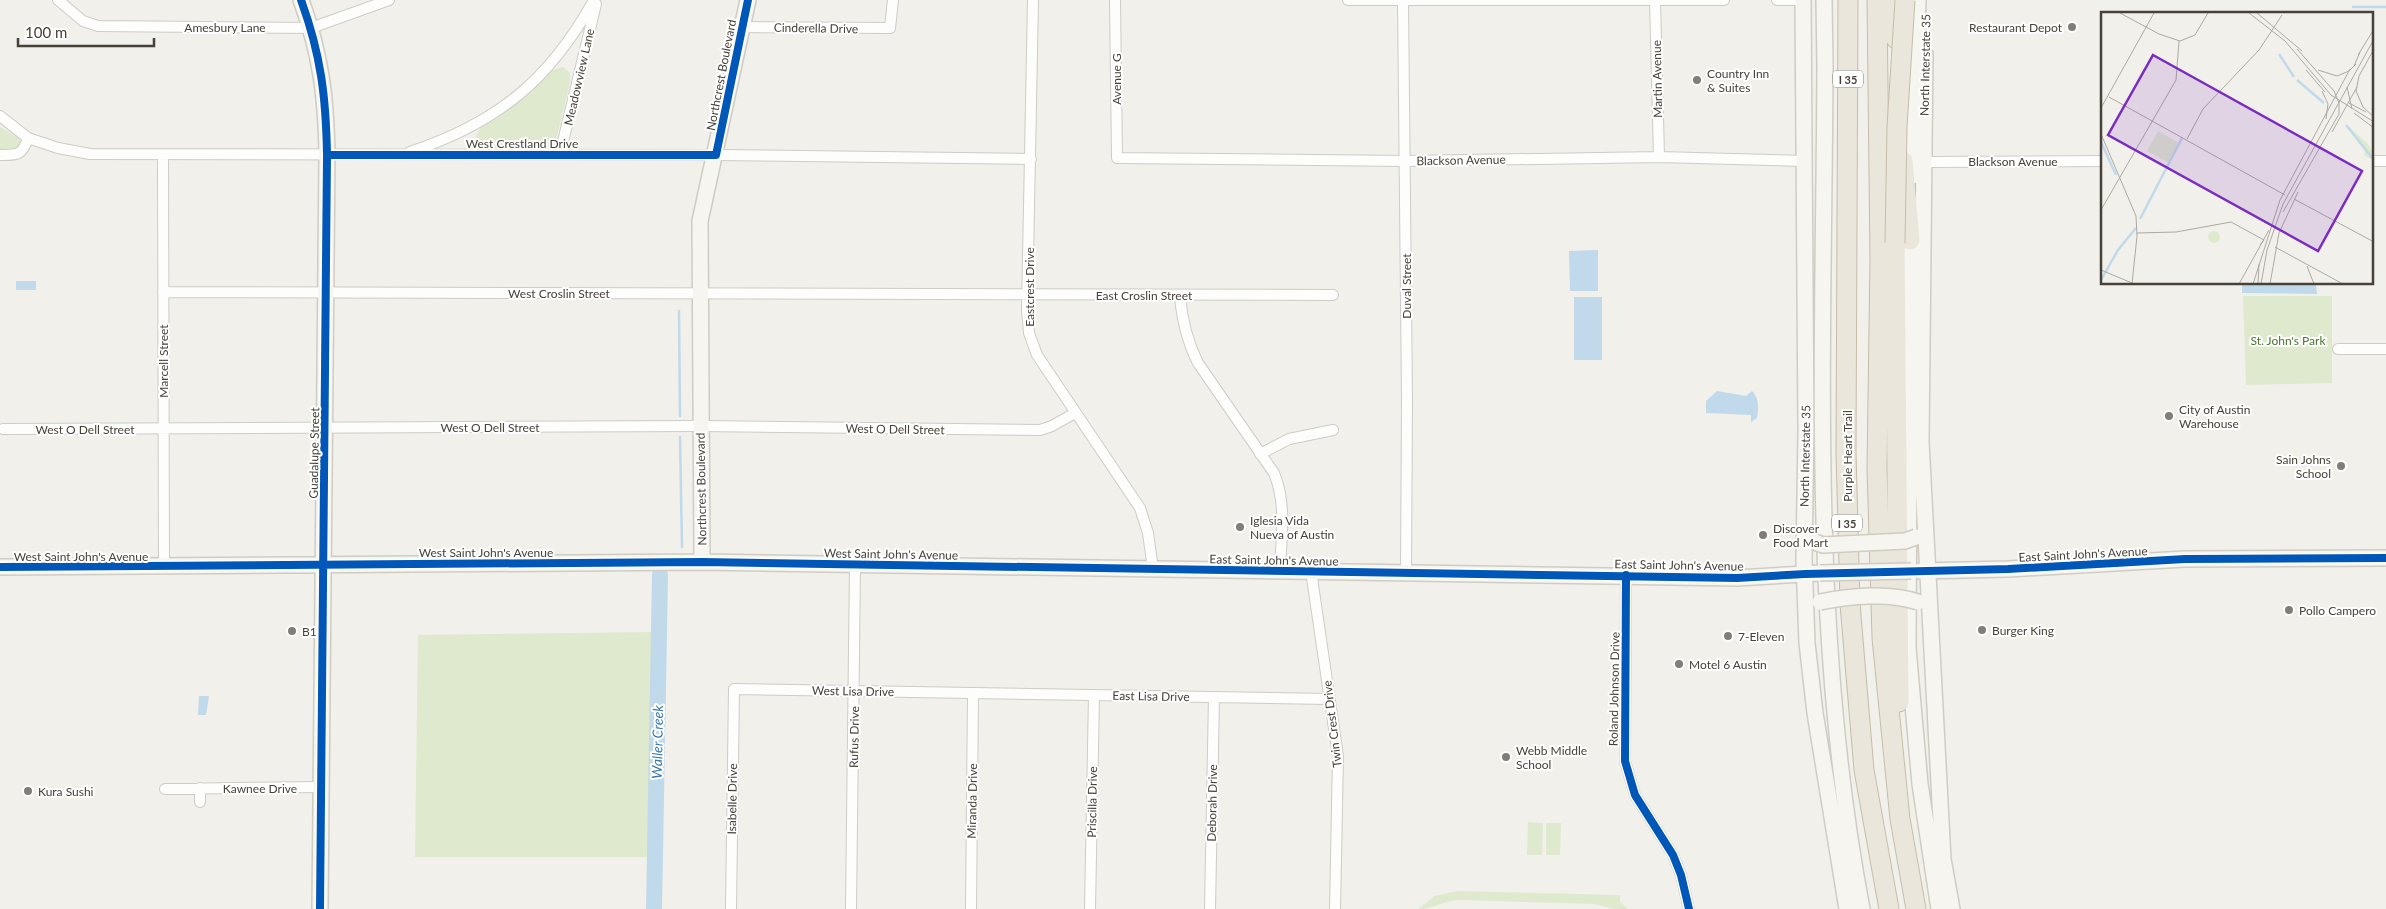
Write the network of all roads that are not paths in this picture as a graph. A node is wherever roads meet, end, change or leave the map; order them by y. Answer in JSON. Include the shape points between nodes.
{"nodes":[{"id":1,"x":58,"y":0,"type":"edge"},
{"id":2,"x":301,"y":0,"type":"edge"},
{"id":3,"x":389,"y":0,"type":"edge"},
{"id":4,"x":596,"y":0,"type":"edge"},
{"id":5,"x":748,"y":0,"type":"edge"},
{"id":6,"x":893,"y":0,"type":"edge"},
{"id":7,"x":1033,"y":0,"type":"edge"},
{"id":8,"x":1115,"y":0,"type":"edge"},
{"id":9,"x":1348,"y":0,"type":"edge"},
{"id":10,"x":1404,"y":0,"type":"edge"},
{"id":11,"x":1724,"y":0,"type":"edge"},
{"id":12,"x":1777,"y":0,"type":"edge"},
{"id":13,"x":1804,"y":0,"type":"edge"},
{"id":14,"x":1824,"y":0,"type":"edge"},
{"id":15,"x":1840,"y":0,"type":"edge"},
{"id":16,"x":1848,"y":0,"type":"edge"},
{"id":17,"x":1878,"y":0,"type":"edge"},
{"id":18,"x":1894,"y":0,"type":"edge"},
{"id":19,"x":1905,"y":0,"type":"edge"},
{"id":20,"x":1918,"y":0,"type":"edge"},
{"id":21,"x":1927,"y":0,"type":"edge"},
{"id":22,"x":1655,"y":1,"type":"edge"},
{"id":23,"x":1848,"y":23,"type":"junction"},
{"id":24,"x":742,"y":27,"type":"junction"},
{"id":25,"x":311,"y":28,"type":"junction"},
{"id":26,"x":0,"y":116,"type":"edge"},
{"id":27,"x":28,"y":138,"type":"junction"},
{"id":28,"x":560,"y":154,"type":"junction"},
{"id":29,"x":716,"y":154,"type":"junction"},
{"id":30,"x":0,"y":155,"type":"edge"},
{"id":31,"x":163,"y":155,"type":"junction"},
{"id":32,"x":327,"y":155,"type":"junction"},
{"id":33,"x":402,"y":155,"type":"junction"},
{"id":34,"x":1659,"y":157,"type":"junction"},
{"id":35,"x":1117,"y":158,"type":"joint"},
{"id":36,"x":1032,"y":159,"type":"junction"},
{"id":37,"x":1405,"y":161,"type":"junction"},
{"id":38,"x":2101,"y":161,"type":"edge"},
{"id":39,"x":1804,"y":162,"type":"junction"},
{"id":40,"x":1923,"y":162,"type":"junction"},
{"id":41,"x":1902,"y":242,"type":"junction"},
{"id":42,"x":163,"y":292,"type":"junction"},
{"id":43,"x":327,"y":292,"type":"junction"},
{"id":44,"x":700,"y":293,"type":"junction"},
{"id":45,"x":956,"y":294,"type":"joint"},
{"id":46,"x":1029,"y":294,"type":"junction"},
{"id":47,"x":1333,"y":295,"type":"dead end"},
{"id":48,"x":1180,"y":296,"type":"junction"},
{"id":49,"x":2338,"y":349,"type":"dead end"},
{"id":50,"x":2386,"y":349,"type":"edge"},
{"id":51,"x":1075,"y":413,"type":"junction"},
{"id":52,"x":700,"y":426,"type":"junction"},
{"id":53,"x":164,"y":428,"type":"junction"},
{"id":54,"x":325,"y":428,"type":"junction"},
{"id":55,"x":3,"y":429,"type":"dead end"},
{"id":56,"x":1333,"y":430,"type":"dead end"},
{"id":57,"x":1260,"y":454,"type":"junction"},
{"id":58,"x":1804,"y":528,"type":"junction"},
{"id":59,"x":1921,"y":531,"type":"junction"},
{"id":60,"x":2386,"y":558,"type":"edge"},
{"id":61,"x":702,"y":562,"type":"junction"},
{"id":62,"x":323,"y":565,"type":"junction"},
{"id":63,"x":855,"y":565,"type":"junction"},
{"id":64,"x":972,"y":566,"type":"joint"},
{"id":65,"x":0,"y":567,"type":"edge"},
{"id":66,"x":164,"y":567,"type":"junction"},
{"id":67,"x":1153,"y":569,"type":"junction"},
{"id":68,"x":1280,"y":571,"type":"junction"},
{"id":69,"x":1311,"y":571,"type":"junction"},
{"id":70,"x":1930,"y":571,"type":"junction"},
{"id":71,"x":1406,"y":572,"type":"junction"},
{"id":72,"x":1804,"y":574,"type":"junction"},
{"id":73,"x":1626,"y":575,"type":"junction"},
{"id":74,"x":1808,"y":614,"type":"junction"},
{"id":75,"x":1931,"y":619,"type":"junction"},
{"id":76,"x":734,"y":689,"type":"joint"},
{"id":77,"x":855,"y":691,"type":"junction"},
{"id":78,"x":973,"y":693,"type":"junction"},
{"id":79,"x":1094,"y":695,"type":"junction"},
{"id":80,"x":1214,"y":697,"type":"junction"},
{"id":81,"x":1329,"y":699,"type":"junction"},
{"id":82,"x":1894,"y":768,"type":"junction"},
{"id":83,"x":320,"y":787,"type":"junction"},
{"id":84,"x":200,"y":788,"type":"junction"},
{"id":85,"x":165,"y":789,"type":"dead end"},
{"id":86,"x":200,"y":802,"type":"dead end"},
{"id":87,"x":320,"y":909,"type":"edge"},
{"id":88,"x":731,"y":909,"type":"edge"},
{"id":89,"x":851,"y":909,"type":"edge"},
{"id":90,"x":971,"y":909,"type":"edge"},
{"id":91,"x":1090,"y":909,"type":"edge"},
{"id":92,"x":1210,"y":909,"type":"edge"},
{"id":93,"x":1335,"y":909,"type":"edge"},
{"id":94,"x":1689,"y":909,"type":"edge"},
{"id":95,"x":1847,"y":909,"type":"edge"},
{"id":96,"x":1862,"y":909,"type":"edge"},
{"id":97,"x":1889,"y":909,"type":"edge"},
{"id":98,"x":1916,"y":909,"type":"edge"},
{"id":99,"x":1939,"y":909,"type":"edge"},
{"id":100,"x":1952,"y":909,"type":"edge"}],
"edges":[{"from":1,"to":25,"type":"street","name":"Amesbury Lane","via":[[83,21],[98,26]]},
{"from":2,"to":25,"type":"main road","name":"Guadalupe Street"},
{"from":3,"to":25,"type":"street"},
{"from":4,"to":28,"type":"street","name":"Meadowview Lane"},
{"from":4,"to":33,"type":"street","name":"Meadowview Lane","via":[[562,51],[515,99],[466,129]]},
{"from":5,"to":24,"type":"main road","name":"Northcrest Boulevard"},
{"from":6,"to":24,"type":"street","name":"Cinderella Drive","via":[[890,28]]},
{"from":7,"to":36,"type":"street","name":"Eastcrest Drive"},
{"from":8,"to":35,"type":"street","name":"Avenue G"},
{"from":9,"to":10,"type":"street"},
{"from":10,"to":22,"type":"street"},
{"from":10,"to":37,"type":"street","name":"Duval Street"},
{"from":11,"to":22,"type":"street"},
{"from":12,"to":13,"type":"street"},
{"from":13,"to":39,"type":"main road","name":"North Interstate 35"},
{"from":14,"to":96,"type":"main road","via":[[1823,510],[1827,631],[1842,786]]},
{"from":15,"to":23,"type":"highway"},
{"from":16,"to":23,"type":"highway","name":"Purple Heart Trail","number":"I 35"},
{"from":17,"to":82,"type":"highway","number":"I 35","via":[[1880,260],[1876,468],[1882,638]]},
{"from":18,"to":41,"type":"highway"},
{"from":19,"to":41,"type":"highway","bridge":true,"via":[[1897,127]]},
{"from":20,"to":41,"type":"main road","via":[[1912,132]]},
{"from":21,"to":40,"type":"main road","name":"North Interstate 35"},
{"from":22,"to":34,"type":"street","name":"Martin Avenue"},
{"from":23,"to":97,"type":"highway","name":"Purple Heart Trail","number":"I 35","via":[[1846,452],[1850,604],[1864,770]]},
{"from":24,"to":29,"type":"main road","name":"Northcrest Boulevard"},
{"from":25,"to":32,"type":"main road","name":"Guadalupe Street","via":[[326,99]]},
{"from":26,"to":27,"type":"street","name":"West Crestland Drive"},
{"from":27,"to":30,"type":"street","via":[[19,154]]},
{"from":27,"to":31,"type":"street","name":"West Crestland Drive","via":[[90,154]]},
{"from":28,"to":29,"type":"street","name":"West Crestland Drive"},
{"from":28,"to":33,"type":"street","name":"West Crestland Drive"},
{"from":29,"to":36,"type":"street","name":"West Crestland Drive"},
{"from":29,"to":44,"type":"main road","name":"Northcrest Boulevard","via":[[700,221]]},
{"from":31,"to":32,"type":"street","name":"West Crestland Drive"},
{"from":31,"to":42,"type":"street","name":"Marcell Street"},
{"from":32,"to":33,"type":"street","name":"West Crestland Drive"},
{"from":32,"to":43,"type":"main road","name":"Guadalupe Street"},
{"from":34,"to":37,"type":"street","name":"Blackson Avenue"},
{"from":34,"to":39,"type":"street","name":"Blackson Avenue"},
{"from":35,"to":37,"type":"street","name":"Blackson Avenue"},
{"from":36,"to":46,"type":"street","name":"Eastcrest Drive"},
{"from":37,"to":71,"type":"street","name":"Duval Street"},
{"from":38,"to":40,"type":"street","name":"Blackson Avenue"},
{"from":39,"to":58,"type":"main road","name":"North Interstate 35"},
{"from":40,"to":59,"type":"main road","name":"North Interstate 35"},
{"from":41,"to":82,"type":"highway","via":[[1897,621],[1900,725]]},
{"from":41,"to":99,"type":"main road","via":[[1908,648],[1920,784]]},
{"from":42,"to":43,"type":"street","name":"West Croslin Street"},
{"from":42,"to":53,"type":"street","name":"Marcell Street"},
{"from":43,"to":44,"type":"street","name":"West Croslin Street"},
{"from":43,"to":54,"type":"main road","name":"Guadalupe Street"},
{"from":44,"to":45,"type":"street","name":"West Croslin Street"},
{"from":44,"to":52,"type":"main road","name":"Northcrest Boulevard"},
{"from":45,"to":46,"type":"street","name":"East Croslin Street"},
{"from":46,"to":48,"type":"street","name":"East Croslin Street"},
{"from":46,"to":51,"type":"street","name":"Eastcrest Drive","via":[[1027,310],[1033,348]]},
{"from":47,"to":48,"type":"street","name":"East Croslin Street"},
{"from":48,"to":57,"type":"street","via":[[1182,323],[1195,357]]},
{"from":49,"to":50,"type":"street"},
{"from":51,"to":52,"type":"street","name":"West O Dell Street","via":[[1040,430]]},
{"from":51,"to":67,"type":"street","name":"Eastcrest Drive","via":[[1140,508],[1148,533]]},
{"from":52,"to":54,"type":"street","name":"West O Dell Street"},
{"from":52,"to":61,"type":"main road","name":"Northcrest Boulevard"},
{"from":53,"to":54,"type":"street","name":"West O Dell Street"},
{"from":53,"to":55,"type":"street","name":"West O Dell Street"},
{"from":53,"to":66,"type":"street","name":"Marcell Street"},
{"from":54,"to":62,"type":"main road","name":"Guadalupe Street"},
{"from":56,"to":57,"type":"street","via":[[1289,439]]},
{"from":57,"to":68,"type":"street","via":[[1274,473],[1280,494]]},
{"from":58,"to":59,"type":"main road","bridge":true,"via":[[1815,542],[1823,545],[1905,541]]},
{"from":58,"to":72,"type":"main road","name":"North Interstate 35"},
{"from":59,"to":70,"type":"main road","name":"North Interstate 35"},
{"from":60,"to":70,"type":"main road","name":"East Saint John's Avenue","via":[[2185,559]]},
{"from":61,"to":62,"type":"main road","name":"West Saint John's Avenue"},
{"from":61,"to":63,"type":"main road","name":"West Saint John's Avenue"},
{"from":62,"to":66,"type":"main road","name":"West Saint John's Avenue"},
{"from":62,"to":83,"type":"main road","name":"Guadalupe Street"},
{"from":63,"to":64,"type":"main road","name":"West Saint John's Avenue"},
{"from":63,"to":77,"type":"street","name":"Rufus Drive"},
{"from":64,"to":67,"type":"main road","name":"East Saint John's Avenue"},
{"from":65,"to":66,"type":"main road","name":"West Saint John's Avenue"},
{"from":67,"to":68,"type":"main road","name":"East Saint John's Avenue"},
{"from":68,"to":69,"type":"main road","name":"East Saint John's Avenue"},
{"from":69,"to":71,"type":"main road","name":"East Saint John's Avenue"},
{"from":69,"to":81,"type":"street","name":"Twin Crest Drive"},
{"from":70,"to":72,"type":"main road","name":"East Saint John's Avenue","bridge":true},
{"from":70,"to":75,"type":"main road","name":"North Interstate 35"},
{"from":71,"to":73,"type":"main road","name":"East Saint John's Avenue"},
{"from":72,"to":73,"type":"main road","name":"East Saint John's Avenue","via":[[1737,578]]},
{"from":72,"to":74,"type":"main road","name":"North Interstate 35"},
{"from":73,"to":94,"type":"street","name":"Roland Johnson Drive","via":[[1625,761],[1635,794],[1676,862]]},
{"from":74,"to":75,"type":"main road","bridge":true,"via":[[1820,602],[1870,597],[1906,598],[1918,602]]},
{"from":74,"to":95,"type":"main road","name":"North Interstate 35","via":[[1807,643],[1814,713]]},
{"from":75,"to":100,"type":"main road","name":"North Interstate 35","via":[[1943,859]]},
{"from":76,"to":77,"type":"street","name":"West Lisa Drive"},
{"from":76,"to":88,"type":"street","name":"Isabelle Drive"},
{"from":77,"to":78,"type":"street","name":"West Lisa Drive"},
{"from":77,"to":89,"type":"street","name":"Rufus Drive"},
{"from":78,"to":79,"type":"street","name":"East Lisa Drive"},
{"from":78,"to":90,"type":"street","name":"Miranda Drive"},
{"from":79,"to":80,"type":"street","name":"East Lisa Drive"},
{"from":79,"to":91,"type":"street","name":"Priscilla Drive"},
{"from":80,"to":81,"type":"street","name":"East Lisa Drive"},
{"from":80,"to":92,"type":"street","name":"Deborah Drive"},
{"from":81,"to":93,"type":"street","name":"Twin Crest Drive","via":[[1338,756]]},
{"from":82,"to":98,"type":"highway","number":"I 35"},
{"from":83,"to":84,"type":"street","name":"Kawnee Drive"},
{"from":83,"to":87,"type":"main road","name":"Guadalupe Street"},
{"from":84,"to":85,"type":"street","name":"Kawnee Drive"},
{"from":84,"to":86,"type":"street"}]}
